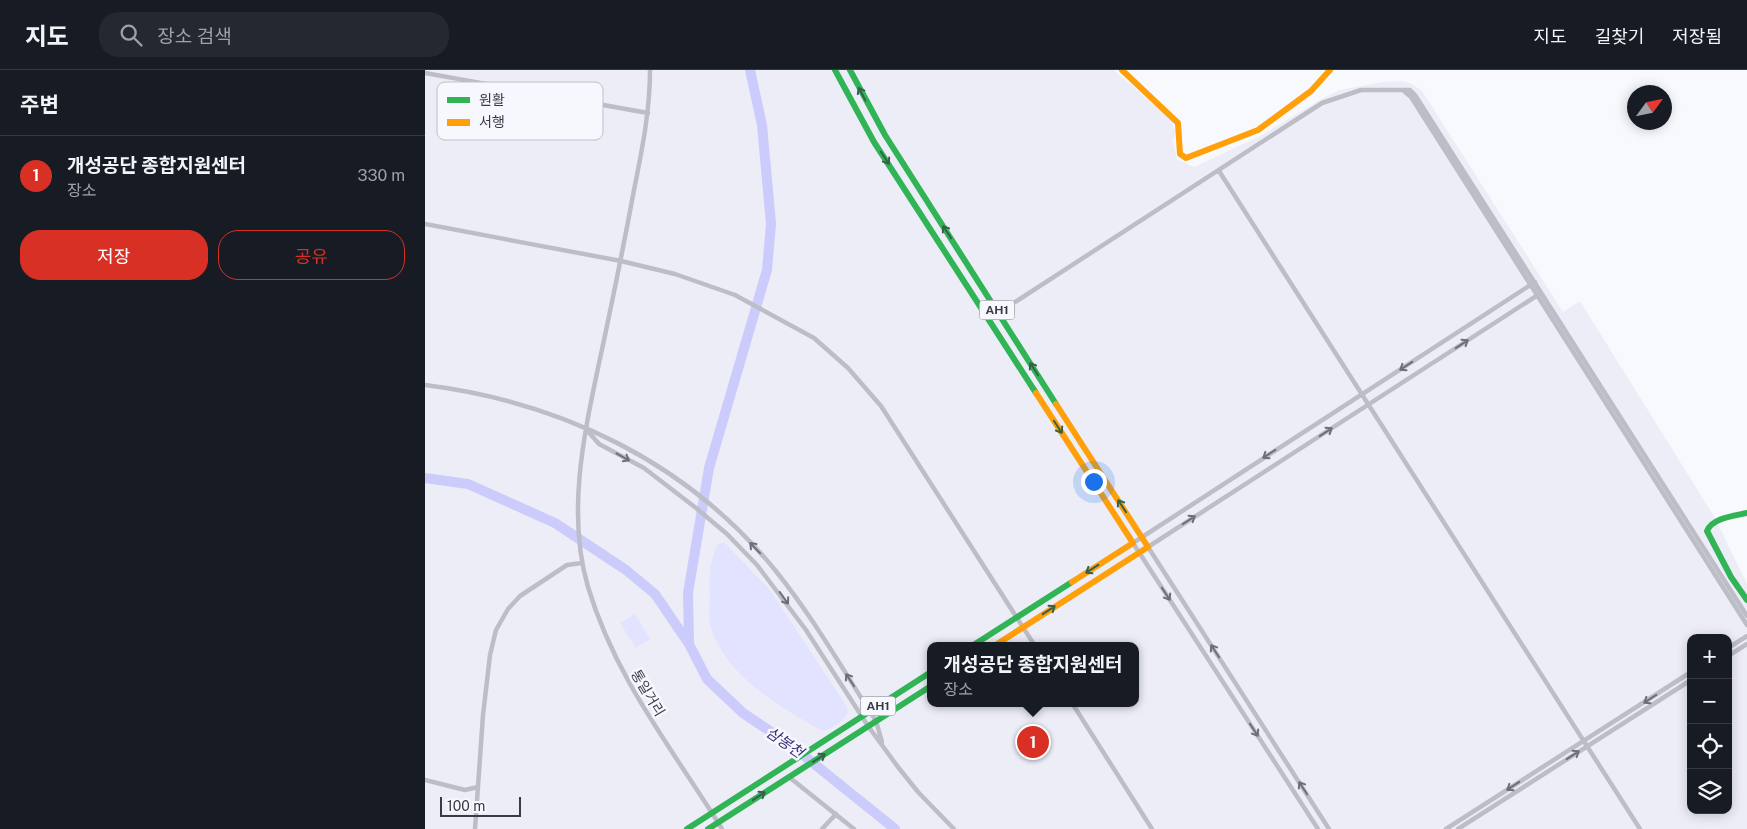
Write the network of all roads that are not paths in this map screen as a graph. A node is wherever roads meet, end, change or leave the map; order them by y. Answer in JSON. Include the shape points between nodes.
{"nodes":[{"id":1,"x":649,"y":70,"type":"edge"},
{"id":2,"x":835,"y":70,"type":"edge"},
{"id":3,"x":850,"y":70,"type":"edge"},
{"id":4,"x":1122,"y":70,"type":"edge"},
{"id":5,"x":1330,"y":70,"type":"edge"},
{"id":6,"x":425,"y":73,"type":"edge"},
{"id":7,"x":475,"y":82,"type":"edge"},
{"id":8,"x":1400,"y":89,"type":"junction"},
{"id":9,"x":603,"y":105,"type":"edge"},
{"id":10,"x":648,"y":113,"type":"junction"},
{"id":11,"x":1219,"y":171,"type":"junction"},
{"id":12,"x":425,"y":224,"type":"edge"},
{"id":13,"x":621,"y":261,"type":"junction"},
{"id":14,"x":1533,"y":284,"type":"junction"},
{"id":15,"x":1539,"y":294,"type":"junction"},
{"id":16,"x":999,"y":313,"type":"junction"},
{"id":17,"x":989,"y":319,"type":"junction"},
{"id":18,"x":425,"y":385,"type":"edge"},
{"id":19,"x":1361,"y":395,"type":"junction"},
{"id":20,"x":1369,"y":404,"type":"junction"},
{"id":21,"x":585,"y":428,"type":"junction"},
{"id":22,"x":1747,"y":513,"type":"edge"},
{"id":23,"x":1142,"y":537,"type":"junction"},
{"id":24,"x":1133,"y":543,"type":"junction"},
{"id":25,"x":1148,"y":547,"type":"junction"},
{"id":26,"x":1139,"y":553,"type":"junction"},
{"id":27,"x":582,"y":563,"type":"junction"},
{"id":28,"x":1747,"y":600,"type":"edge"},
{"id":29,"x":1747,"y":616,"type":"edge"},
{"id":30,"x":1017,"y":617,"type":"junction"},
{"id":31,"x":1747,"y":626,"type":"edge"},
{"id":32,"x":1023,"y":627,"type":"junction"},
{"id":33,"x":1747,"y":636,"type":"edge"},
{"id":34,"x":978,"y":642,"type":"edge"},
{"id":35,"x":1000,"y":642,"type":"edge"},
{"id":36,"x":1032,"y":642,"type":"edge"},
{"id":37,"x":1747,"y":644,"type":"edge"},
{"id":38,"x":1732,"y":645,"type":"edge"},
{"id":39,"x":1732,"y":653,"type":"edge"},
{"id":40,"x":927,"y":675,"type":"edge"},
{"id":41,"x":1687,"y":675,"type":"edge"},
{"id":42,"x":1687,"y":683,"type":"edge"},
{"id":43,"x":927,"y":689,"type":"edge"},
{"id":44,"x":1075,"y":707,"type":"edge"},
{"id":45,"x":870,"y":711,"type":"junction"},
{"id":46,"x":862,"y":716,"type":"junction"},
{"id":47,"x":876,"y":721,"type":"junction"},
{"id":48,"x":868,"y":726,"type":"junction"},
{"id":49,"x":1583,"y":741,"type":"junction"},
{"id":50,"x":882,"y":742,"type":"junction"},
{"id":51,"x":1587,"y":747,"type":"junction"},
{"id":52,"x":788,"y":777,"type":"junction"},
{"id":53,"x":425,"y":780,"type":"edge"},
{"id":54,"x":478,"y":787,"type":"junction"},
{"id":55,"x":712,"y":812,"type":"junction"},
{"id":56,"x":835,"y":814,"type":"junction"},
{"id":57,"x":718,"y":822,"type":"junction"},
{"id":58,"x":475,"y":829,"type":"edge"},
{"id":59,"x":687,"y":829,"type":"edge"},
{"id":60,"x":708,"y":829,"type":"edge"},
{"id":61,"x":722,"y":829,"type":"edge"},
{"id":62,"x":822,"y":829,"type":"edge"},
{"id":63,"x":854,"y":829,"type":"edge"},
{"id":64,"x":954,"y":829,"type":"edge"},
{"id":65,"x":1152,"y":829,"type":"edge"},
{"id":66,"x":1318,"y":829,"type":"edge"},
{"id":67,"x":1329,"y":829,"type":"edge"},
{"id":68,"x":1446,"y":829,"type":"edge"},
{"id":69,"x":1458,"y":829,"type":"edge"},
{"id":70,"x":1640,"y":829,"type":"edge"}],
"edges":[{"from":1,"to":10,"type":"street","name":"통일거리"},
{"from":2,"to":17,"type":"main road","number":"AH1","one_way":true,"via":[[874,142]]},
{"from":16,"to":3,"type":"main road","number":"AH1","one_way":true,"via":[[885,135]]},
{"from":4,"to":5,"type":"main road","via":[[1178,122],[1180,154],[1186,158],[1258,130],[1311,91]]},
{"from":6,"to":7,"type":"street"},
{"from":8,"to":11,"type":"street","via":[[1361,90],[1322,104]]},
{"from":8,"to":14,"type":"street","via":[[1411,97]]},
{"from":8,"to":14,"type":"street","via":[[1410,90],[1415,95]]},
{"from":9,"to":10,"type":"street"},
{"from":10,"to":13,"type":"street","name":"통일거리"},
{"from":11,"to":16,"type":"street"},
{"from":11,"to":19,"type":"street"},
{"from":12,"to":13,"type":"street"},
{"from":13,"to":21,"type":"street","name":"통일거리"},
{"from":13,"to":30,"type":"street","via":[[695,280],[767,311],[814,338],[865,387],[904,440]]},
{"from":14,"to":15,"type":"street"},
{"from":14,"to":19,"type":"street","one_way":true},
{"from":20,"to":15,"type":"street","one_way":true},
{"from":15,"to":29,"type":"street"},
{"from":15,"to":31,"type":"street"},
{"from":16,"to":17,"type":"street"},
{"from":23,"to":16,"type":"main road","number":"AH1","one_way":true},
{"from":17,"to":24,"type":"main road","number":"AH1","one_way":true},
{"from":18,"to":21,"type":"street","via":[[512,401]]},
{"from":19,"to":20,"type":"street"},
{"from":19,"to":23,"type":"street","one_way":true},
{"from":25,"to":20,"type":"street","one_way":true},
{"from":20,"to":49,"type":"street"},
{"from":21,"to":27,"type":"street","name":"통일거리","via":[[578,513]]},
{"from":45,"to":21,"type":"street","one_way":true,"via":[[787,586],[717,511],[650,460],[601,433]]},
{"from":21,"to":46,"type":"street","one_way":true,"via":[[599,444],[644,468],[696,508],[757,565],[781,594]]},
{"from":22,"to":28,"type":"main road","via":[[1722,519],[1709,526],[1707,531]]},
{"from":23,"to":24,"type":"street"},
{"from":23,"to":25,"type":"main road","number":"AH1"},
{"from":24,"to":26,"type":"street"},
{"from":24,"to":30,"type":"main road","one_way":true},
{"from":25,"to":26,"type":"main road"},
{"from":67,"to":25,"type":"street","one_way":true},
{"from":32,"to":26,"type":"main road","one_way":true},
{"from":26,"to":66,"type":"street","one_way":true},
{"from":27,"to":54,"type":"street","via":[[567,565],[520,596],[496,630],[486,686]]},
{"from":27,"to":55,"type":"street","name":"통일거리","via":[[597,613],[626,681]]},
{"from":30,"to":32,"type":"street"},
{"from":30,"to":34,"type":"main road"},
{"from":32,"to":35,"type":"main road"},
{"from":32,"to":36,"type":"street"},
{"from":33,"to":38,"type":"street"},
{"from":37,"to":39,"type":"street"},
{"from":40,"to":45,"type":"main road","number":"AH1"},
{"from":41,"to":49,"type":"street","one_way":true},
{"from":42,"to":51,"type":"street"},
{"from":43,"to":47,"type":"main road","number":"AH1"},
{"from":44,"to":65,"type":"street"},
{"from":45,"to":46,"type":"main road","number":"AH1"},
{"from":45,"to":47,"type":"street"},
{"from":46,"to":48,"type":"street"},
{"from":46,"to":55,"type":"main road","number":"AH1"},
{"from":47,"to":48,"type":"main road","number":"AH1"},
{"from":47,"to":50,"type":"street"},
{"from":48,"to":50,"type":"street"},
{"from":52,"to":48,"type":"main road","number":"AH1","one_way":true},
{"from":49,"to":51,"type":"street"},
{"from":49,"to":68,"type":"street","one_way":true},
{"from":50,"to":64,"type":"street","via":[[918,792]]},
{"from":69,"to":51,"type":"street","one_way":true},
{"from":51,"to":70,"type":"street"},
{"from":52,"to":56,"type":"street"},
{"from":57,"to":52,"type":"main road","number":"AH1","one_way":true},
{"from":53,"to":54,"type":"street","via":[[465,790]]},
{"from":54,"to":58,"type":"street"},
{"from":55,"to":57,"type":"street","name":"통일거리"},
{"from":55,"to":59,"type":"main road","number":"AH1"},
{"from":56,"to":62,"type":"street"},
{"from":56,"to":63,"type":"street"},
{"from":57,"to":60,"type":"main road","number":"AH1"},
{"from":57,"to":61,"type":"street","name":"통일거리"}]}
